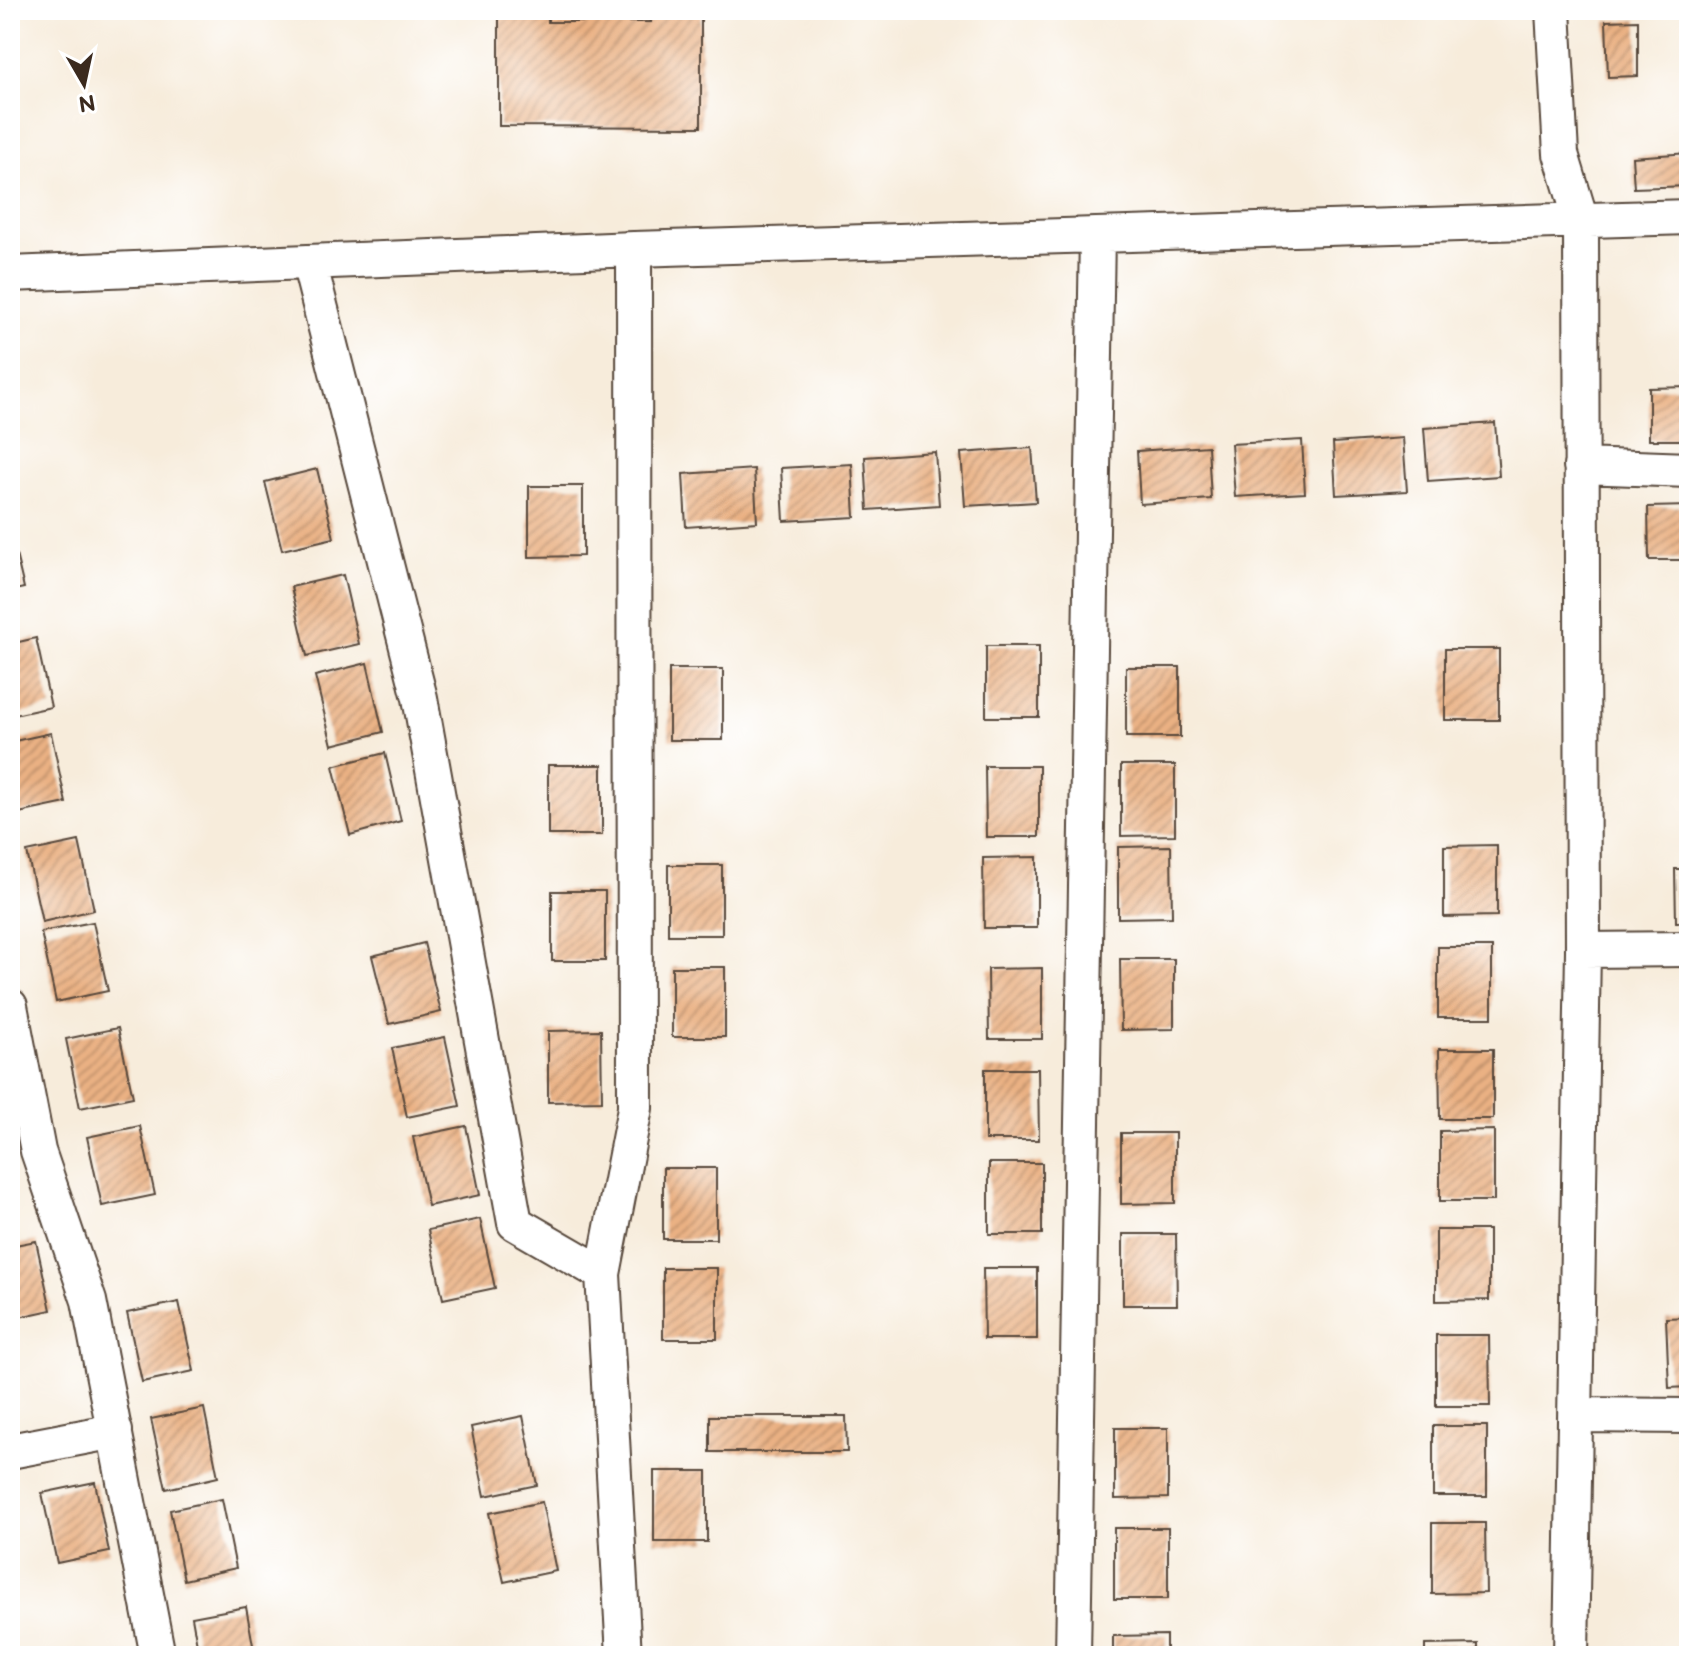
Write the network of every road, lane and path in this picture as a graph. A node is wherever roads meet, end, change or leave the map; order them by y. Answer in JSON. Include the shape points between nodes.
{"nodes":[{"id":1,"x":1553,"y":10,"type":"edge"},
{"id":2,"x":1689,"y":217,"type":"edge"},
{"id":3,"x":1581,"y":220,"type":"junction"},
{"id":4,"x":1097,"y":235,"type":"junction"},
{"id":5,"x":634,"y":249,"type":"junction"},
{"id":6,"x":309,"y":262,"type":"junction"},
{"id":7,"x":10,"y":274,"type":"edge"},
{"id":8,"x":1581,"y":466,"type":"junction"},
{"id":9,"x":1689,"y":470,"type":"edge"},
{"id":10,"x":1689,"y":949,"type":"edge"},
{"id":11,"x":1583,"y":950,"type":"junction"},
{"id":12,"x":10,"y":1006,"type":"edge"},
{"id":13,"x":603,"y":1274,"type":"junction"},
{"id":14,"x":1576,"y":1415,"type":"junction"},
{"id":15,"x":1689,"y":1416,"type":"edge"},
{"id":16,"x":115,"y":1431,"type":"junction"},
{"id":17,"x":10,"y":1451,"type":"edge"},
{"id":18,"x":158,"y":1656,"type":"edge"},
{"id":19,"x":624,"y":1656,"type":"edge"},
{"id":20,"x":1073,"y":1656,"type":"edge"},
{"id":21,"x":1571,"y":1656,"type":"edge"}],
"edges":[{"from":1,"to":3,"type":"street","via":[[1561,154]]},
{"from":2,"to":3,"type":"street"},
{"from":3,"to":4,"type":"street"},
{"from":3,"to":8,"type":"street"},
{"from":4,"to":5,"type":"street"},
{"from":4,"to":20,"type":"street"},
{"from":5,"to":6,"type":"street"},
{"from":5,"to":13,"type":"street","via":[[635,1108]]},
{"from":6,"to":7,"type":"street"},
{"from":6,"to":13,"type":"street","via":[[420,698],[515,1223]]},
{"from":8,"to":9,"type":"street"},
{"from":8,"to":11,"type":"street"},
{"from":10,"to":11,"type":"street"},
{"from":11,"to":14,"type":"street"},
{"from":12,"to":16,"type":"street","via":[[38,1151],[89,1301]]},
{"from":13,"to":19,"type":"street"},
{"from":14,"to":15,"type":"street"},
{"from":14,"to":21,"type":"street"},
{"from":16,"to":17,"type":"street"},
{"from":16,"to":18,"type":"street"}]}
